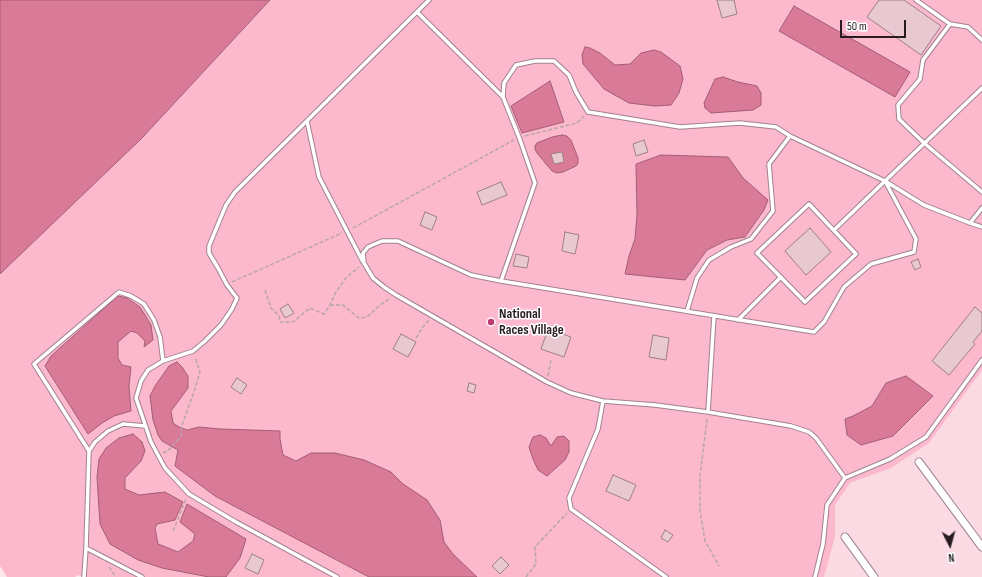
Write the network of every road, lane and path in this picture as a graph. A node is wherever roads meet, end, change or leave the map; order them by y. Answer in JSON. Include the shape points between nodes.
{"nodes":[{"id":1,"x":429,"y":0,"type":"edge"},
{"id":2,"x":916,"y":0,"type":"edge"},
{"id":3,"x":417,"y":12,"type":"junction"},
{"id":4,"x":950,"y":24,"type":"junction"},
{"id":5,"x":982,"y":40,"type":"edge"},
{"id":6,"x":982,"y":88,"type":"edge"},
{"id":7,"x":503,"y":97,"type":"junction"},
{"id":8,"x":588,"y":112,"type":"junction"},
{"id":9,"x":307,"y":121,"type":"junction"},
{"id":10,"x":790,"y":136,"type":"junction"},
{"id":11,"x":519,"y":137,"type":"junction"},
{"id":12,"x":924,"y":144,"type":"junction"},
{"id":13,"x":885,"y":181,"type":"junction"},
{"id":14,"x":982,"y":192,"type":"edge"},
{"id":15,"x":982,"y":208,"type":"edge"},
{"id":16,"x":970,"y":223,"type":"junction"},
{"id":17,"x":982,"y":226,"type":"edge"},
{"id":18,"x":834,"y":230,"type":"junction"},
{"id":19,"x":346,"y":231,"type":"junction"},
{"id":20,"x":364,"y":263,"type":"junction"},
{"id":21,"x":781,"y":277,"type":"junction"},
{"id":22,"x":501,"y":281,"type":"junction"},
{"id":23,"x":227,"y":285,"type":"junction"},
{"id":24,"x":265,"y":290,"type":"dead end"},
{"id":25,"x":396,"y":295,"type":"junction"},
{"id":26,"x":330,"y":304,"type":"junction"},
{"id":27,"x":687,"y":311,"type":"junction"},
{"id":28,"x":433,"y":316,"type":"junction"},
{"id":29,"x":714,"y":316,"type":"junction"},
{"id":30,"x":738,"y":320,"type":"junction"},
{"id":31,"x":416,"y":338,"type":"dead end"},
{"id":32,"x":193,"y":351,"type":"junction"},
{"id":33,"x":551,"y":360,"type":"dead end"},
{"id":34,"x":982,"y":360,"type":"edge"},
{"id":35,"x":163,"y":361,"type":"junction"},
{"id":36,"x":546,"y":382,"type":"junction"},
{"id":37,"x":603,"y":401,"type":"junction"},
{"id":38,"x":708,"y":412,"type":"junction"},
{"id":39,"x":145,"y":426,"type":"junction"},
{"id":40,"x":170,"y":449,"type":"dead end"},
{"id":41,"x":89,"y":451,"type":"junction"},
{"id":42,"x":919,"y":462,"type":"dead end"},
{"id":43,"x":845,"y":478,"type":"junction"},
{"id":44,"x":189,"y":494,"type":"junction"},
{"id":45,"x":571,"y":509,"type":"junction"},
{"id":46,"x":173,"y":531,"type":"dead end"},
{"id":47,"x":844,"y":537,"type":"dead end"},
{"id":48,"x":982,"y":547,"type":"edge"},
{"id":49,"x":86,"y":548,"type":"junction"},
{"id":50,"x":719,"y":566,"type":"dead end"},
{"id":51,"x":84,"y":577,"type":"edge"},
{"id":52,"x":142,"y":577,"type":"edge"},
{"id":53,"x":337,"y":577,"type":"edge"},
{"id":54,"x":526,"y":577,"type":"edge"},
{"id":55,"x":666,"y":577,"type":"edge"},
{"id":56,"x":815,"y":577,"type":"edge"},
{"id":57,"x":874,"y":577,"type":"edge"}],
"edges":[{"from":1,"to":3,"type":"lane"},
{"from":2,"to":4,"type":"lane"},
{"from":3,"to":7,"type":"lane"},
{"from":3,"to":9,"type":"lane"},
{"from":4,"to":5,"type":"lane","via":[[968,27]]},
{"from":4,"to":12,"type":"lane","via":[[923,60],[920,79],[898,105],[899,119]]},
{"from":6,"to":12,"type":"lane"},
{"from":7,"to":8,"type":"lane","via":[[504,83],[516,65],[535,61],[554,62],[569,75]]},
{"from":7,"to":11,"type":"lane"},
{"from":8,"to":10,"type":"lane","via":[[680,126],[740,123],[776,127]]},
{"from":8,"to":11,"type":"path","via":[[577,123]]},
{"from":9,"to":19,"type":"lane","via":[[319,177]]},
{"from":9,"to":23,"type":"lane","via":[[235,192],[226,205],[209,246],[209,253]]},
{"from":10,"to":13,"type":"lane"},
{"from":10,"to":27,"type":"lane","via":[[769,164],[773,211],[751,239],[709,260],[696,278]]},
{"from":11,"to":19,"type":"path"},
{"from":11,"to":22,"type":"lane","via":[[535,184]]},
{"from":12,"to":13,"type":"lane"},
{"from":12,"to":14,"type":"lane"},
{"from":13,"to":16,"type":"lane","via":[[924,205]]},
{"from":13,"to":18,"type":"lane"},
{"from":13,"to":30,"type":"lane","via":[[916,239],[914,252],[871,264],[844,287],[824,322],[814,332]]},
{"from":15,"to":16,"type":"lane"},
{"from":16,"to":17,"type":"lane"},
{"from":18,"to":21,"type":"lane","via":[[856,254],[805,302]]},
{"from":18,"to":21,"type":"lane","via":[[809,204],[758,253]]},
{"from":19,"to":20,"type":"lane"},
{"from":19,"to":23,"type":"path"},
{"from":20,"to":22,"type":"lane","via":[[363,253],[368,247],[382,241],[398,241],[471,275]]},
{"from":20,"to":25,"type":"lane","via":[[373,278]]},
{"from":20,"to":26,"type":"path","via":[[346,278]]},
{"from":21,"to":30,"type":"lane"},
{"from":22,"to":27,"type":"lane"},
{"from":23,"to":32,"type":"lane","via":[[237,298],[232,310],[221,325]]},
{"from":24,"to":26,"type":"path","via":[[271,308],[279,316],[280,322],[293,322],[310,308],[324,314]]},
{"from":25,"to":26,"type":"path","via":[[366,317],[359,318],[343,305]]},
{"from":25,"to":28,"type":"lane"},
{"from":27,"to":29,"type":"lane"},
{"from":28,"to":31,"type":"path"},
{"from":28,"to":36,"type":"lane"},
{"from":29,"to":30,"type":"lane"},
{"from":29,"to":38,"type":"lane"},
{"from":32,"to":35,"type":"lane"},
{"from":32,"to":40,"type":"path","via":[[200,372],[182,425],[181,436]]},
{"from":33,"to":36,"type":"path"},
{"from":34,"to":43,"type":"lane","via":[[926,438],[890,459]]},
{"from":35,"to":39,"type":"lane","via":[[148,370],[141,381],[136,398]]},
{"from":35,"to":41,"type":"lane","via":[[160,338],[154,320],[144,304],[118,292],[34,364]]},
{"from":36,"to":37,"type":"lane","via":[[571,393]]},
{"from":37,"to":38,"type":"lane"},
{"from":37,"to":45,"type":"lane","via":[[598,429],[569,498]]},
{"from":38,"to":43,"type":"lane","via":[[791,426],[809,432]]},
{"from":38,"to":50,"type":"path","via":[[700,476],[700,511],[705,541]]},
{"from":39,"to":41,"type":"lane","via":[[123,424],[108,431]]},
{"from":39,"to":44,"type":"lane","via":[[165,468]]},
{"from":41,"to":49,"type":"lane"},
{"from":42,"to":48,"type":"street"},
{"from":43,"to":56,"type":"lane","via":[[827,505],[823,544]]},
{"from":44,"to":46,"type":"path"},
{"from":44,"to":53,"type":"lane"},
{"from":45,"to":54,"type":"path","via":[[535,547],[536,564]]},
{"from":45,"to":55,"type":"lane"},
{"from":47,"to":57,"type":"street"},
{"from":49,"to":51,"type":"lane"},
{"from":49,"to":52,"type":"lane"}]}
